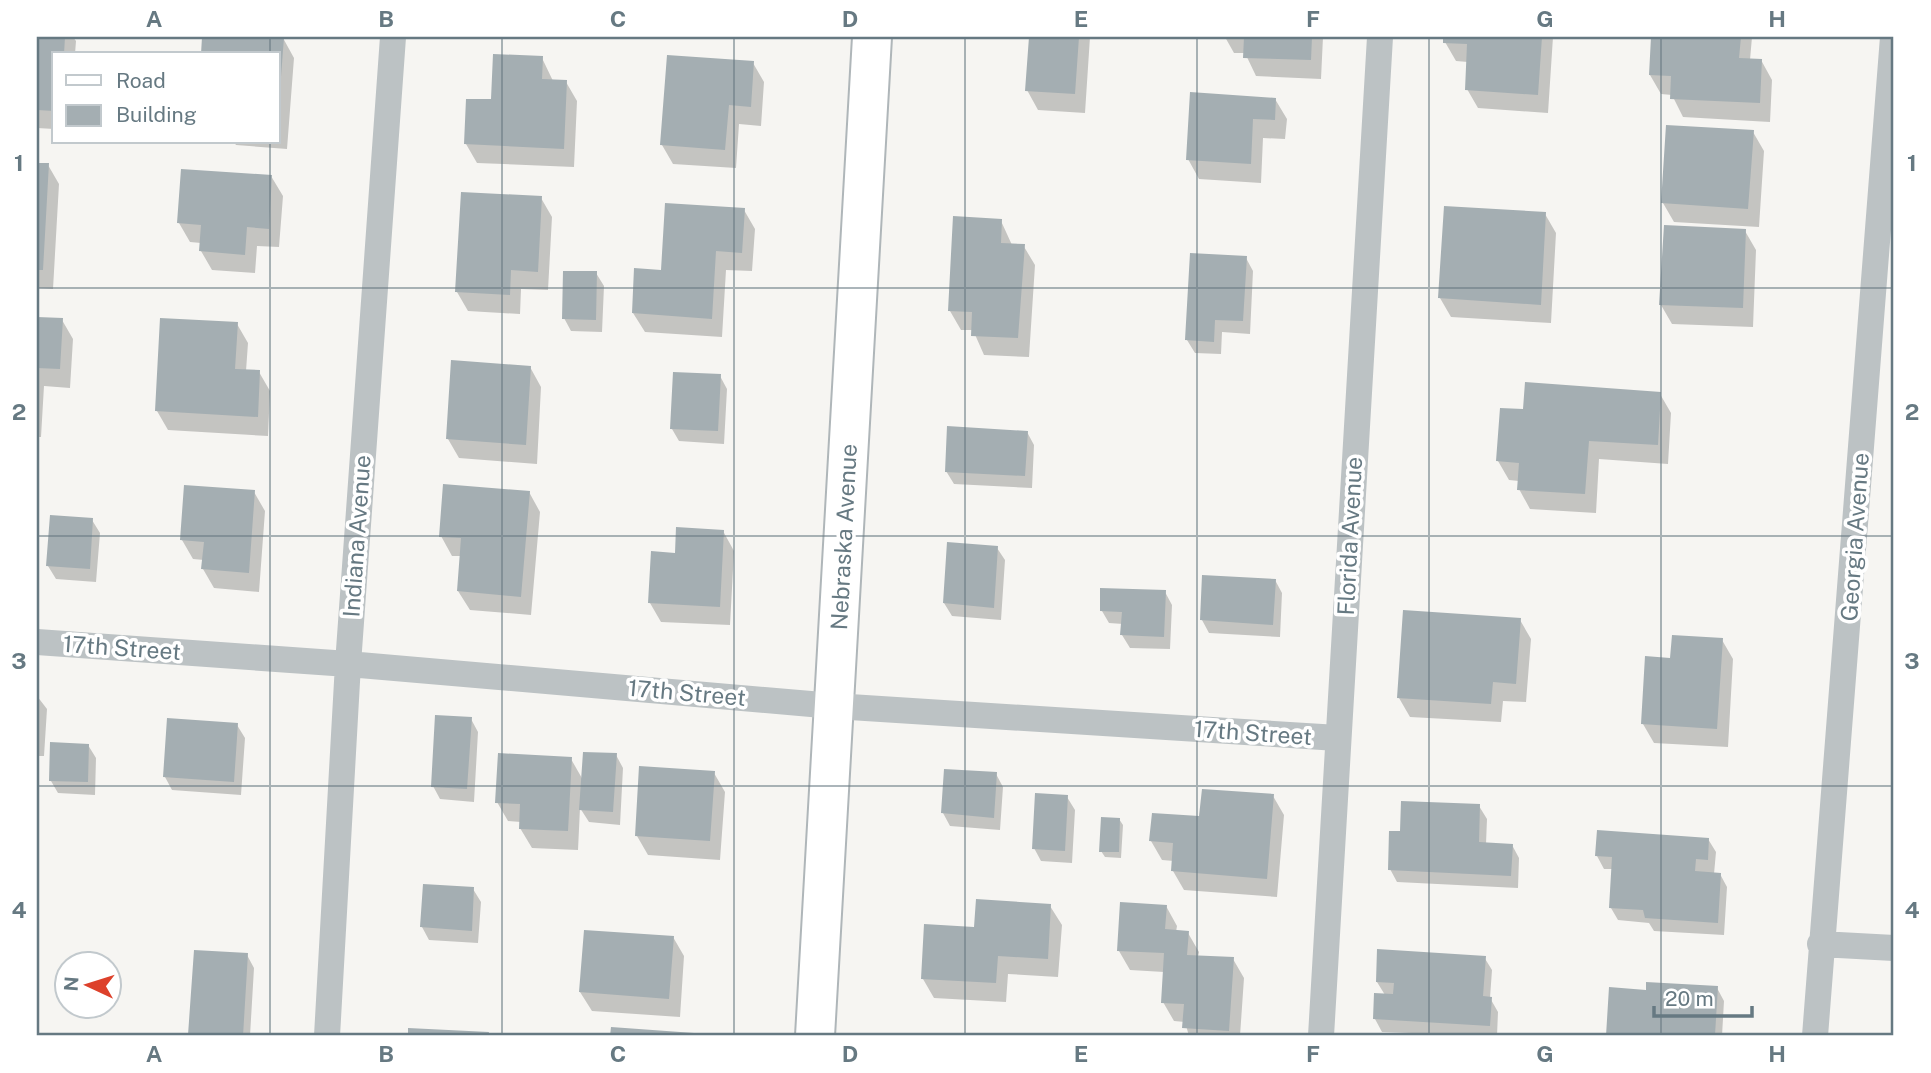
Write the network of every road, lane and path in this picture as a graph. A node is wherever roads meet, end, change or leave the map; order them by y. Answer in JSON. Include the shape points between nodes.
{"nodes":[{"id":1,"x":393,"y":37,"type":"edge"},
{"id":2,"x":872,"y":37,"type":"edge"},
{"id":3,"x":1380,"y":37,"type":"edge"},
{"id":4,"x":1893,"y":37,"type":"edge"},
{"id":5,"x":37,"y":642,"type":"edge"},
{"id":6,"x":348,"y":664,"type":"junction"},
{"id":7,"x":834,"y":706,"type":"junction"},
{"id":8,"x":1338,"y":738,"type":"junction"},
{"id":9,"x":1820,"y":944,"type":"junction"},
{"id":10,"x":1894,"y":948,"type":"edge"},
{"id":11,"x":327,"y":1036,"type":"edge"},
{"id":12,"x":815,"y":1036,"type":"edge"},
{"id":13,"x":1321,"y":1036,"type":"edge"},
{"id":14,"x":1815,"y":1036,"type":"edge"}],
"edges":[{"from":1,"to":6,"type":"street","name":"Indiana Avenue"},
{"from":2,"to":7,"type":"main road","name":"Nebraska Avenue"},
{"from":3,"to":8,"type":"street","name":"Florida Avenue"},
{"from":4,"to":9,"type":"street","name":"Georgia Avenue"},
{"from":5,"to":6,"type":"street","name":"17th Street"},
{"from":6,"to":7,"type":"street","name":"17th Street"},
{"from":6,"to":11,"type":"street","name":"Indiana Avenue"},
{"from":7,"to":8,"type":"street","name":"17th Street"},
{"from":7,"to":12,"type":"main road","name":"Nebraska Avenue"},
{"from":8,"to":13,"type":"street","name":"Florida Avenue"},
{"from":9,"to":10,"type":"street"},
{"from":9,"to":14,"type":"street","name":"Georgia Avenue"}]}
